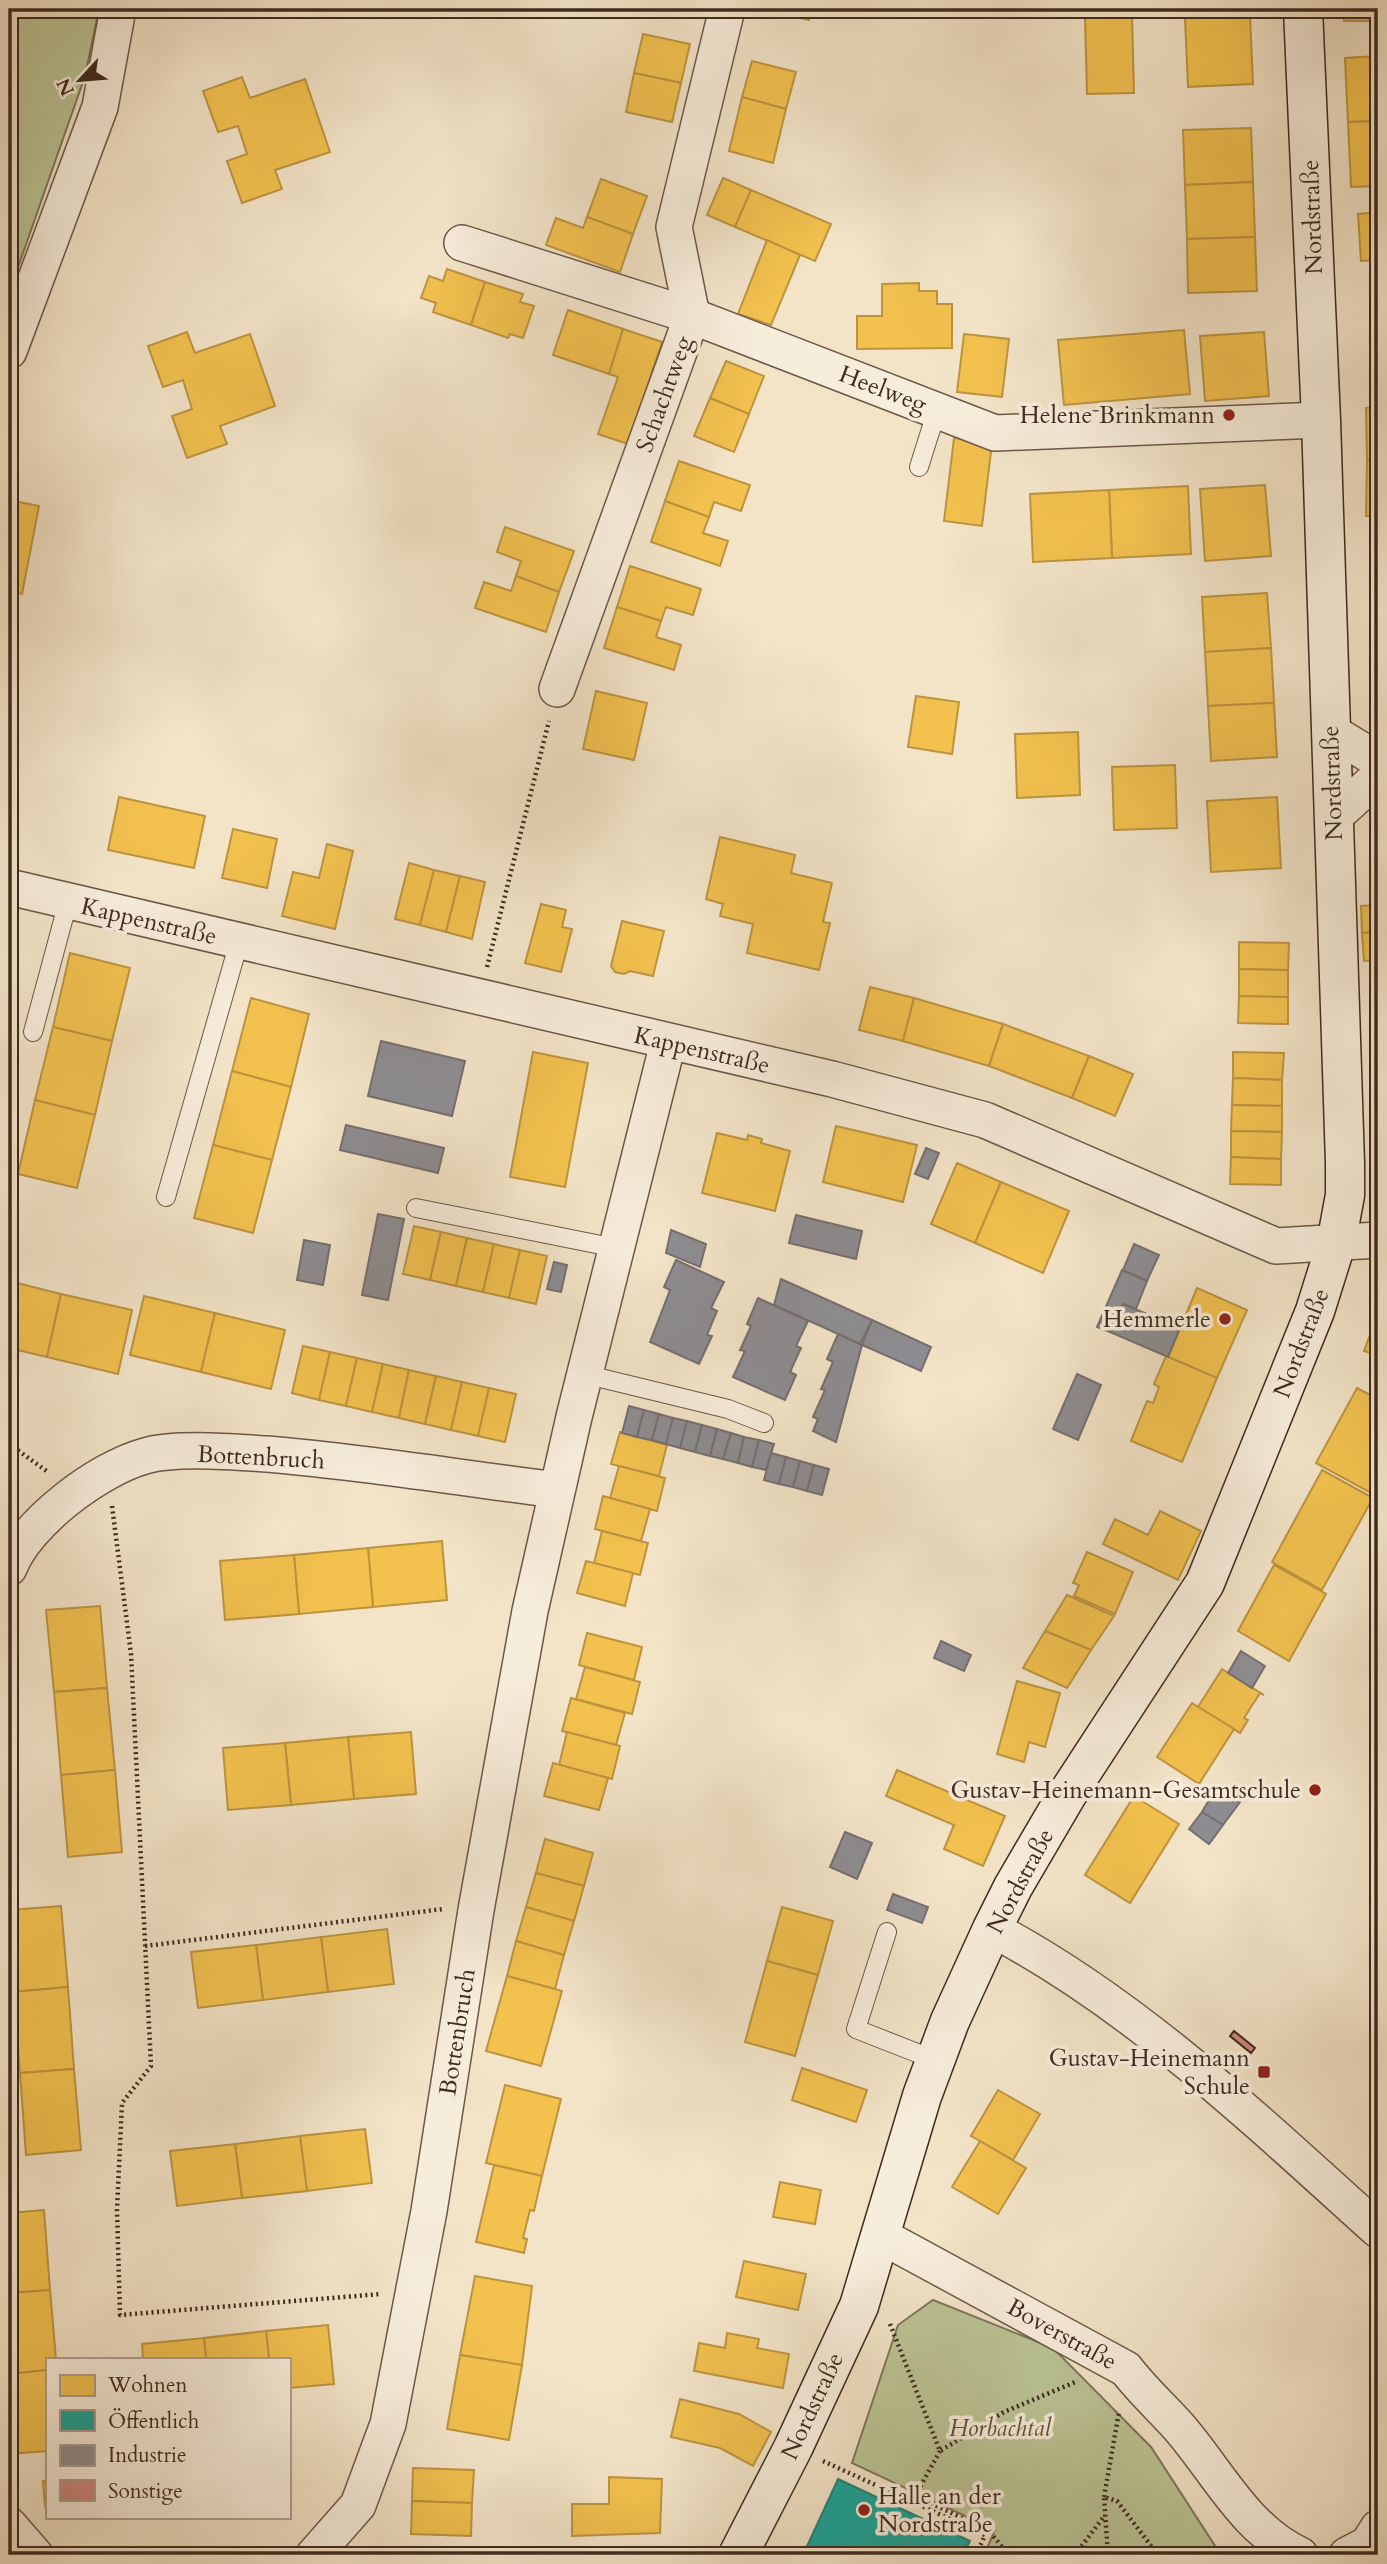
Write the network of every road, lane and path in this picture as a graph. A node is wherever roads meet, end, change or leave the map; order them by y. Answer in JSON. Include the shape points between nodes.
{"nodes":[{"id":1,"x":118,"y":9,"type":"edge"},
{"id":2,"x":727,"y":9,"type":"edge"},
{"id":3,"x":1303,"y":9,"type":"edge"},
{"id":4,"x":462,"y":243,"type":"dead end"},
{"id":5,"x":692,"y":316,"type":"junction"},
{"id":6,"x":9,"y":351,"type":"edge"},
{"id":7,"x":937,"y":410,"type":"junction"},
{"id":8,"x":1321,"y":420,"type":"junction"},
{"id":9,"x":919,"y":467,"type":"dead end"},
{"id":10,"x":557,"y":689,"type":"joint"},
{"id":11,"x":1330,"y":731,"type":"junction"},
{"id":12,"x":1378,"y":760,"type":"edge"},
{"id":13,"x":1378,"y":777,"type":"edge"},
{"id":14,"x":1333,"y":818,"type":"junction"},
{"id":15,"x":9,"y":887,"type":"edge"},
{"id":16,"x":68,"y":902,"type":"junction"},
{"id":17,"x":239,"y":942,"type":"junction"},
{"id":18,"x":480,"y":999,"type":"junction"},
{"id":19,"x":33,"y":1032,"type":"dead end"},
{"id":20,"x":668,"y":1043,"type":"junction"},
{"id":21,"x":166,"y":1197,"type":"dead end"},
{"id":22,"x":416,"y":1208,"type":"dead end"},
{"id":23,"x":1378,"y":1240,"type":"edge"},
{"id":24,"x":1336,"y":1244,"type":"junction"},
{"id":25,"x":616,"y":1248,"type":"junction"},
{"id":26,"x":584,"y":1374,"type":"junction"},
{"id":27,"x":764,"y":1423,"type":"dead end"},
{"id":28,"x":9,"y":1444,"type":"edge"},
{"id":29,"x":108,"y":1474,"type":"junction"},
{"id":30,"x":74,"y":1490,"type":"junction"},
{"id":31,"x":557,"y":1490,"type":"junction"},
{"id":32,"x":9,"y":1568,"type":"edge"},
{"id":33,"x":476,"y":1910,"type":"junction"},
{"id":34,"x":992,"y":1929,"type":"junction"},
{"id":35,"x":887,"y":1932,"type":"dead end"},
{"id":36,"x":145,"y":1946,"type":"junction"},
{"id":37,"x":935,"y":2060,"type":"junction"},
{"id":38,"x":1378,"y":2230,"type":"edge"},
{"id":39,"x":881,"y":2236,"type":"junction"},
{"id":40,"x":414,"y":2292,"type":"junction"},
{"id":41,"x":859,"y":2306,"type":"junction"},
{"id":42,"x":1122,"y":2366,"type":"junction"},
{"id":43,"x":793,"y":2448,"type":"junction"},
{"id":44,"x":940,"y":2451,"type":"junction"},
{"id":45,"x":916,"y":2496,"type":"junction"},
{"id":46,"x":1104,"y":2497,"type":"junction"},
{"id":47,"x":912,"y":2502,"type":"junction"},
{"id":48,"x":1105,"y":2515,"type":"junction"},
{"id":49,"x":9,"y":2525,"type":"edge"},
{"id":50,"x":1378,"y":2528,"type":"edge"},
{"id":51,"x":35,"y":2555,"type":"edge"},
{"id":52,"x":314,"y":2555,"type":"edge"},
{"id":53,"x":738,"y":2555,"type":"edge"},
{"id":54,"x":976,"y":2555,"type":"edge"},
{"id":55,"x":1009,"y":2555,"type":"edge"},
{"id":56,"x":1075,"y":2555,"type":"edge"},
{"id":57,"x":1108,"y":2555,"type":"edge"},
{"id":58,"x":1158,"y":2555,"type":"edge"},
{"id":59,"x":1300,"y":2555,"type":"edge"},
{"id":60,"x":1347,"y":2555,"type":"edge"}],
"edges":[{"from":1,"to":6,"type":"street","via":[[100,107]]},
{"from":2,"to":5,"type":"street","name":"Schachtweg","via":[[674,227]]},
{"from":3,"to":8,"type":"street","name":"Nordstraße"},
{"from":4,"to":5,"type":"street","name":"Heelweg"},
{"from":5,"to":7,"type":"street","name":"Heelweg"},
{"from":5,"to":10,"type":"street","name":"Schachtweg"},
{"from":7,"to":8,"type":"street","name":"Heelweg","via":[[995,433]]},
{"from":7,"to":9,"type":"lane"},
{"from":8,"to":11,"type":"street","name":"Nordstraße"},
{"from":10,"to":18,"type":"path"},
{"from":11,"to":12,"type":"street"},
{"from":11,"to":14,"type":"street","name":"Nordstraße"},
{"from":13,"to":14,"type":"street"},
{"from":14,"to":24,"type":"street","name":"Nordstraße","via":[[1345,1184]]},
{"from":15,"to":16,"type":"street","name":"Kappenstraße"},
{"from":16,"to":17,"type":"street","name":"Kappenstraße"},
{"from":16,"to":19,"type":"lane"},
{"from":17,"to":18,"type":"street","name":"Kappenstraße"},
{"from":17,"to":21,"type":"lane"},
{"from":18,"to":20,"type":"street","name":"Kappenstraße"},
{"from":20,"to":24,"type":"street","name":"Kappenstraße","via":[[832,1079],[985,1121],[1276,1246]]},
{"from":20,"to":25,"type":"street","name":"Bottenbruch"},
{"from":22,"to":25,"type":"lane"},
{"from":23,"to":24,"type":"street","name":"Kappenstraße"},
{"from":24,"to":34,"type":"street","name":"Nordstraße","via":[[1315,1311],[1205,1583],[1068,1793]]},
{"from":25,"to":26,"type":"street","name":"Bottenbruch"},
{"from":26,"to":27,"type":"lane","via":[[728,1409]]},
{"from":26,"to":31,"type":"street","name":"Bottenbruch"},
{"from":28,"to":30,"type":"path"},
{"from":29,"to":30,"type":"street","name":"Bottenbruch"},
{"from":29,"to":31,"type":"street","name":"Bottenbruch","via":[[145,1456],[220,1451]]},
{"from":29,"to":36,"type":"path","via":[[131,1654]]},
{"from":30,"to":32,"type":"street","name":"Bottenbruch","via":[[15,1550]]},
{"from":31,"to":33,"type":"street","name":"Bottenbruch","via":[[530,1611]]},
{"from":33,"to":36,"type":"path","via":[[430,1908]]},
{"from":33,"to":40,"type":"street","name":"Bottenbruch"},
{"from":34,"to":37,"type":"street","name":"Nordstraße"},
{"from":34,"to":38,"type":"street","via":[[1127,2014]]},
{"from":35,"to":37,"type":"lane","via":[[856,2029]]},
{"from":36,"to":40,"type":"path","via":[[151,2066],[122,2103],[117,2210],[120,2315]]},
{"from":37,"to":39,"type":"street","name":"Nordstraße"},
{"from":39,"to":41,"type":"street","name":"Nordstraße"},
{"from":39,"to":42,"type":"street","name":"Boverstraße"},
{"from":40,"to":52,"type":"street","name":"Bottenbruch","via":[[388,2424],[358,2505]]},
{"from":41,"to":43,"type":"street","name":"Nordstraße"},
{"from":41,"to":44,"type":"path","via":[[889,2321]]},
{"from":42,"to":44,"type":"path","via":[[1004,2412]]},
{"from":42,"to":46,"type":"path"},
{"from":42,"to":59,"type":"street","name":"Boverstraße","via":[[1178,2426],[1227,2492],[1283,2547]]},
{"from":43,"to":47,"type":"path"},
{"from":43,"to":53,"type":"street","name":"Nordstraße"},
{"from":44,"to":45,"type":"path"},
{"from":45,"to":47,"type":"path"},
{"from":45,"to":55,"type":"path","via":[[989,2531]]},
{"from":46,"to":48,"type":"path"},
{"from":46,"to":58,"type":"path","via":[[1117,2501]]},
{"from":47,"to":54,"type":"path","via":[[985,2535]]},
{"from":48,"to":56,"type":"path"},
{"from":48,"to":57,"type":"path"},
{"from":49,"to":51,"type":"street"},
{"from":50,"to":60,"type":"street","via":[[1368,2544]]}]}
